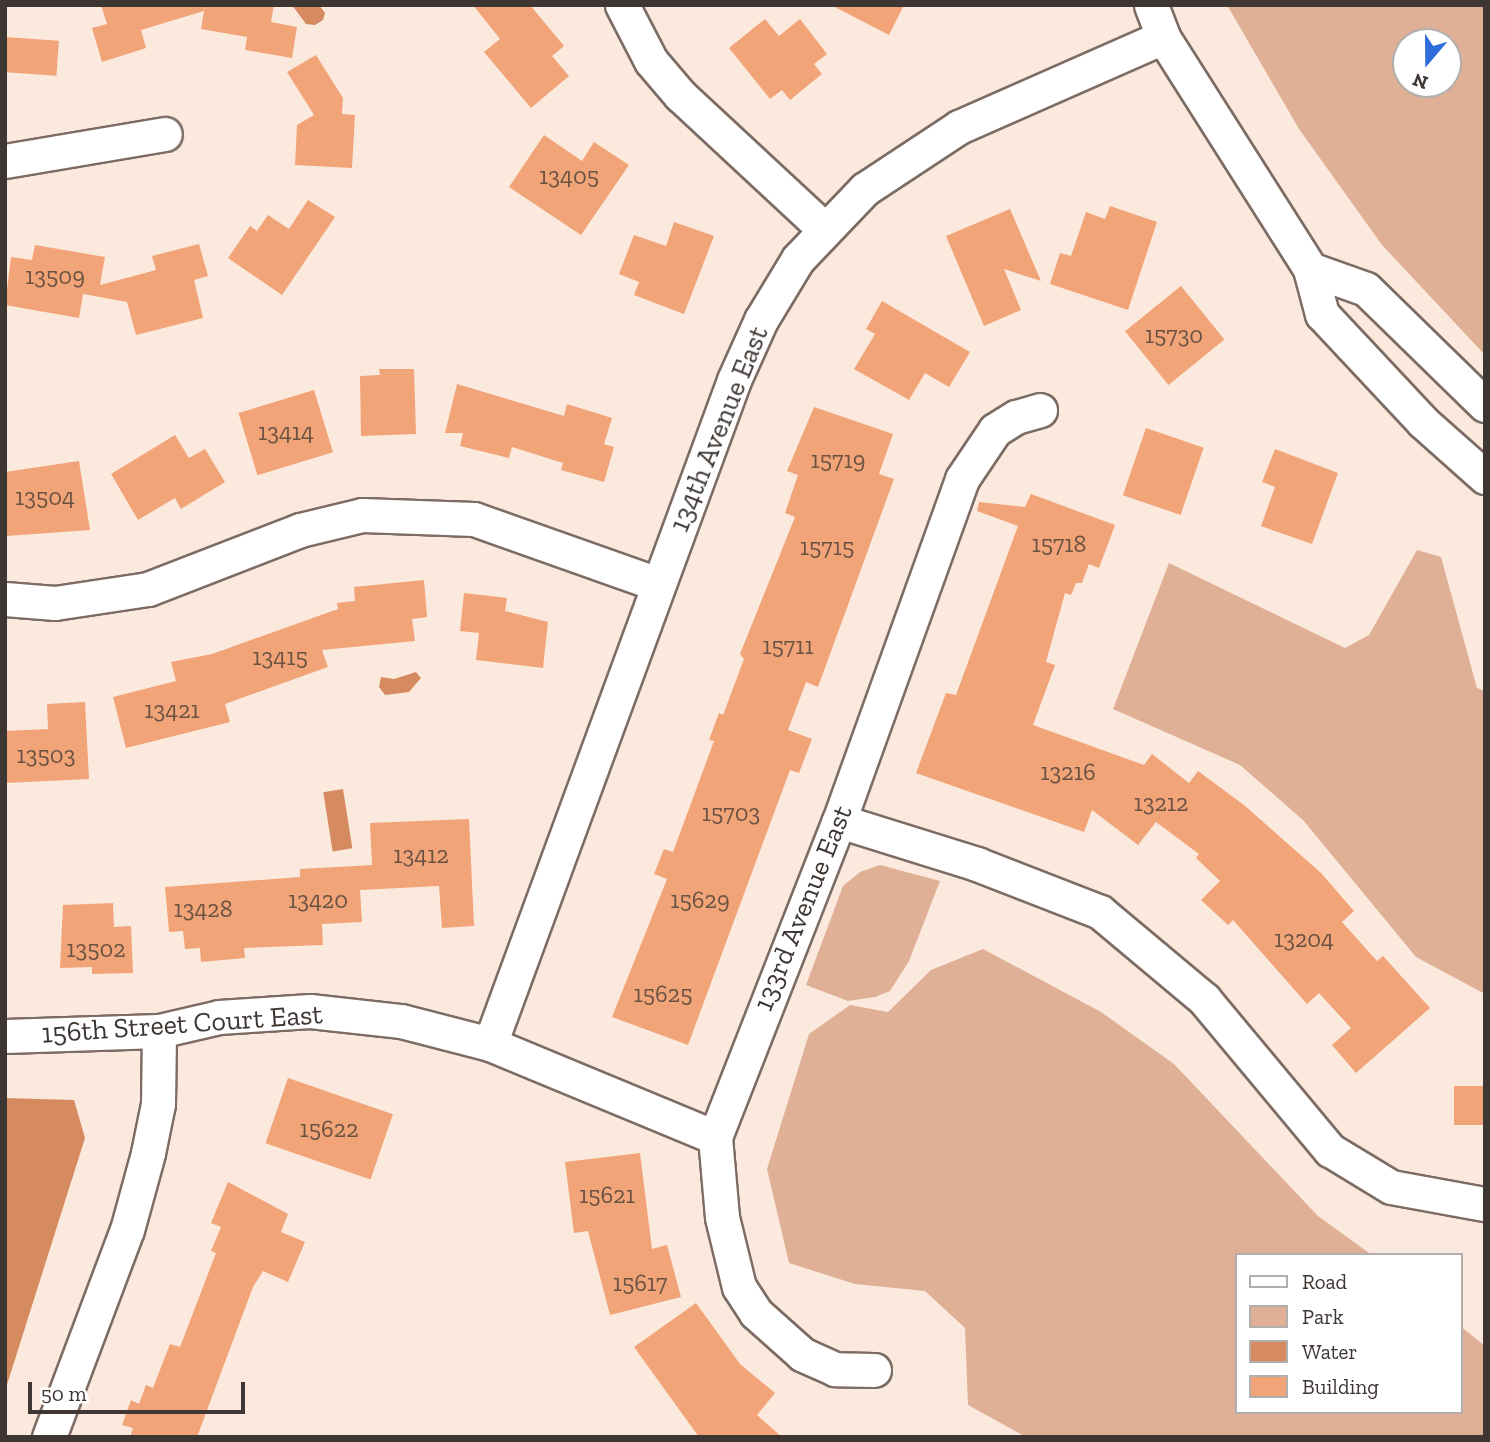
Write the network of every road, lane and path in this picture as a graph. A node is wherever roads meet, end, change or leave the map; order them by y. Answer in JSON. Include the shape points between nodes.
{"nodes":[{"id":1,"x":622,"y":5,"type":"edge"},
{"id":2,"x":1151,"y":5,"type":"edge"},
{"id":3,"x":1163,"y":37,"type":"junction"},
{"id":4,"x":165,"y":134,"type":"dead end"},
{"id":5,"x":5,"y":160,"type":"edge"},
{"id":6,"x":824,"y":229,"type":"junction"},
{"id":7,"x":1310,"y":269,"type":"junction"},
{"id":8,"x":1485,"y":405,"type":"edge"},
{"id":9,"x":1040,"y":410,"type":"dead end"},
{"id":10,"x":1485,"y":477,"type":"edge"},
{"id":11,"x":658,"y":584,"type":"junction"},
{"id":12,"x":5,"y":599,"type":"edge"},
{"id":13,"x":839,"y":821,"type":"junction"},
{"id":14,"x":159,"y":1031,"type":"junction"},
{"id":15,"x":5,"y":1036,"type":"edge"},
{"id":16,"x":489,"y":1044,"type":"junction"},
{"id":17,"x":715,"y":1136,"type":"junction"},
{"id":18,"x":1485,"y":1204,"type":"edge"},
{"id":19,"x":874,"y":1370,"type":"dead end"},
{"id":20,"x":49,"y":1437,"type":"edge"}],
"edges":[{"from":1,"to":6,"type":"street","via":[[651,61],[680,95]]},
{"from":2,"to":3,"type":"street"},
{"from":3,"to":6,"type":"street","name":"134th Avenue East","via":[[959,127],[865,189]]},
{"from":3,"to":7,"type":"street"},
{"from":4,"to":5,"type":"street"},
{"from":6,"to":11,"type":"street","name":"134th Avenue East","via":[[798,259],[761,320]]},
{"from":7,"to":8,"type":"street","via":[[1366,289]]},
{"from":7,"to":10,"type":"street","via":[[1322,314],[1423,422]]},
{"from":9,"to":13,"type":"street","name":"133rd Avenue East","via":[[995,430],[962,479]]},
{"from":11,"to":12,"type":"street","via":[[474,519],[362,515],[300,530],[148,589],[55,603]]},
{"from":11,"to":16,"type":"street","name":"134th Avenue East"},
{"from":13,"to":17,"type":"street","name":"133rd Avenue East"},
{"from":13,"to":18,"type":"street","via":[[977,864],[1100,912],[1204,999],[1330,1150],[1391,1187]]},
{"from":14,"to":15,"type":"street","name":"156th Street Court East"},
{"from":14,"to":16,"type":"street","name":"156th Street Court East","via":[[219,1017],[310,1011],[401,1021]]},
{"from":14,"to":20,"type":"street","via":[[158,1104],[148,1153],[127,1230]]},
{"from":16,"to":17,"type":"street","name":"156th Street Court East"},
{"from":17,"to":19,"type":"street","name":"133rd Avenue East","via":[[722,1217],[739,1287],[757,1313],[802,1354],[835,1369]]}]}
